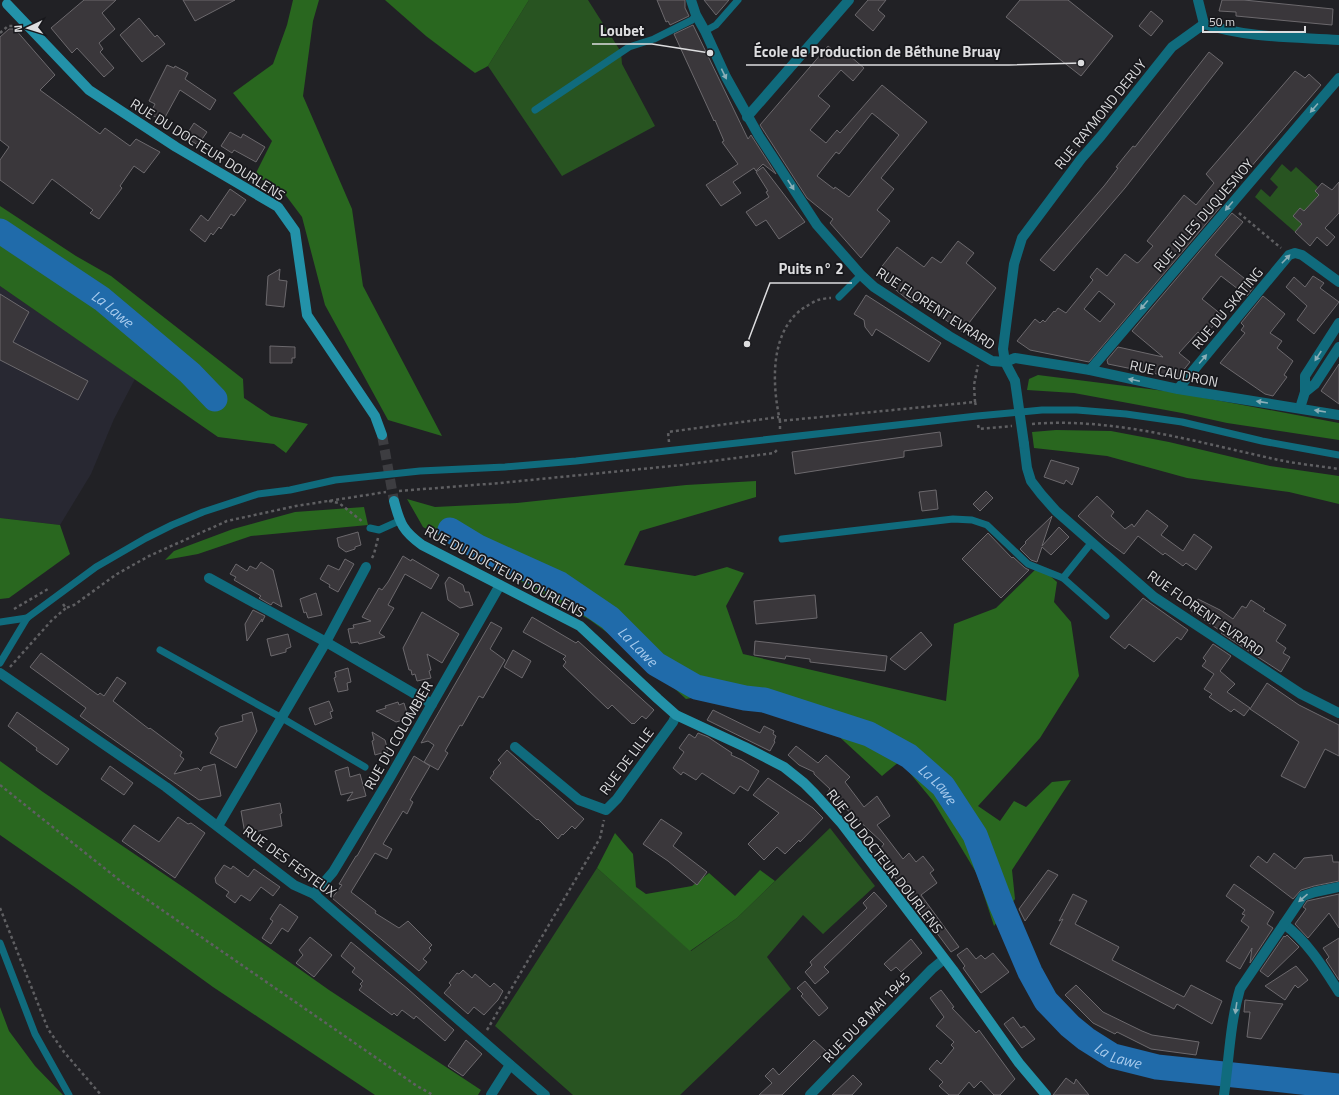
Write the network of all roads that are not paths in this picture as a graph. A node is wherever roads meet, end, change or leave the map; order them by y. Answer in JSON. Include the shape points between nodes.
{"nodes":[{"id":1,"x":691,"y":0,"type":"edge"},
{"id":2,"x":738,"y":0,"type":"edge"},
{"id":3,"x":849,"y":0,"type":"edge"},
{"id":4,"x":1198,"y":0,"type":"edge"},
{"id":5,"x":6,"y":3,"type":"edge"},
{"id":6,"x":696,"y":15,"type":"junction"},
{"id":7,"x":1204,"y":24,"type":"junction"},
{"id":8,"x":705,"y":31,"type":"junction"},
{"id":9,"x":1339,"y":40,"type":"edge"},
{"id":10,"x":1339,"y":78,"type":"edge"},
{"id":11,"x":535,"y":110,"type":"dead end"},
{"id":12,"x":747,"y":117,"type":"junction"},
{"id":13,"x":861,"y":276,"type":"junction"},
{"id":14,"x":1339,"y":282,"type":"edge"},
{"id":15,"x":839,"y":297,"type":"road end"},
{"id":16,"x":1339,"y":323,"type":"edge"},
{"id":17,"x":1339,"y":348,"type":"edge"},
{"id":18,"x":1005,"y":362,"type":"junction"},
{"id":19,"x":1090,"y":370,"type":"junction"},
{"id":20,"x":1178,"y":389,"type":"junction"},
{"id":21,"x":1305,"y":392,"type":"junction"},
{"id":22,"x":1300,"y":408,"type":"junction"},
{"id":23,"x":1339,"y":415,"type":"edge"},
{"id":24,"x":382,"y":435,"type":"tunnel mouth"},
{"id":25,"x":1339,"y":455,"type":"edge"},
{"id":26,"x":394,"y":496,"type":"tunnel mouth"},
{"id":27,"x":399,"y":521,"type":"junction"},
{"id":28,"x":370,"y":528,"type":"road end"},
{"id":29,"x":782,"y":539,"type":"dead end"},
{"id":30,"x":1092,"y":542,"type":"junction"},
{"id":31,"x":366,"y":567,"type":"road end"},
{"id":32,"x":209,"y":578,"type":"dead end"},
{"id":33,"x":1063,"y":578,"type":"junction"},
{"id":34,"x":500,"y":585,"type":"junction"},
{"id":35,"x":1106,"y":616,"type":"dead end"},
{"id":36,"x":27,"y":618,"type":"junction"},
{"id":37,"x":0,"y":622,"type":"edge"},
{"id":38,"x":326,"y":642,"type":"junction"},
{"id":39,"x":160,"y":650,"type":"dead end"},
{"id":40,"x":0,"y":663,"type":"edge"},
{"id":41,"x":2,"y":674,"type":"edge"},
{"id":42,"x":432,"y":704,"type":"junction"},
{"id":43,"x":1339,"y":713,"type":"edge"},
{"id":44,"x":676,"y":715,"type":"junction"},
{"id":45,"x":282,"y":718,"type":"junction"},
{"id":46,"x":515,"y":747,"type":"dead end"},
{"id":47,"x":365,"y":767,"type":"dead end"},
{"id":48,"x":218,"y":826,"type":"junction"},
{"id":49,"x":1339,"y":887,"type":"edge"},
{"id":50,"x":314,"y":894,"type":"junction"},
{"id":51,"x":1284,"y":924,"type":"junction"},
{"id":52,"x":0,"y":943,"type":"edge"},
{"id":53,"x":943,"y":960,"type":"junction"},
{"id":54,"x":1339,"y":992,"type":"edge"},
{"id":55,"x":510,"y":1065,"type":"junction"},
{"id":56,"x":1225,"y":1091,"type":"edge"},
{"id":57,"x":69,"y":1095,"type":"edge"},
{"id":58,"x":491,"y":1095,"type":"edge"},
{"id":59,"x":545,"y":1095,"type":"edge"},
{"id":60,"x":810,"y":1095,"type":"edge"},
{"id":61,"x":1046,"y":1095,"type":"edge"}],
"edges":[{"from":1,"to":6,"type":"street","name":"RUE FLORENT EVRARD"},
{"from":2,"to":8,"type":"lane","via":[[716,25]]},
{"from":3,"to":12,"type":"street"},
{"from":4,"to":7,"type":"street"},
{"from":5,"to":24,"type":"street","name":"RUE DU DOCTEUR DOURLENS","via":[[89,90],[176,147],[278,207],[295,231],[307,315],[375,416]]},
{"from":6,"to":8,"type":"street","name":"RUE FLORENT EVRARD"},
{"from":6,"to":11,"type":"lane","via":[[692,20],[654,39],[629,47]]},
{"from":7,"to":9,"type":"street","via":[[1224,30]]},
{"from":7,"to":18,"type":"street","name":"RUE RAYMOND DERUY","via":[[1172,47],[1081,159],[1022,238],[1011,280],[1003,349]]},
{"from":8,"to":12,"type":"street","name":"RUE FLORENT EVRARD","one_way":true},
{"from":10,"to":19,"type":"street","name":"RUE JULES DUQUESNOY","one_way":true},
{"from":12,"to":13,"type":"street","name":"RUE FLORENT EVRARD","one_way":true,"via":[[817,226]]},
{"from":13,"to":15,"type":"lane"},
{"from":13,"to":18,"type":"street","name":"RUE FLORENT EVRARD","via":[[949,336],[992,361]]},
{"from":20,"to":14,"type":"street","name":"RUE DU SKATING","one_way":true,"via":[[1289,255],[1302,254]]},
{"from":16,"to":21,"type":"street","one_way":true,"via":[[1306,376]]},
{"from":17,"to":21,"type":"street","via":[[1315,384]]},
{"from":18,"to":19,"type":"street","name":"RUE CAUDRON","via":[[1015,358]]},
{"from":18,"to":30,"type":"street","name":"RUE FLORENT EVRARD","bridge":true,"via":[[1015,381],[1031,481],[1056,511]]},
{"from":20,"to":19,"type":"street","name":"RUE CAUDRON","one_way":true},
{"from":22,"to":20,"type":"street","name":"RUE CAUDRON","one_way":true},
{"from":21,"to":22,"type":"street"},
{"from":23,"to":22,"type":"street","name":"RUE CAUDRON","one_way":true},
{"from":25,"to":36,"type":"lane","via":[[1262,441],[1182,422],[1126,414],[1042,410],[576,460],[420,471],[350,479],[258,494],[203,512],[146,538],[96,567]]},
{"from":26,"to":27,"type":"street","name":"RUE DU DOCTEUR DOURLENS"},
{"from":27,"to":28,"type":"lane","via":[[379,530]]},
{"from":27,"to":34,"type":"street","name":"RUE DU DOCTEUR DOURLENS","via":[[410,536],[422,545]]},
{"from":29,"to":33,"type":"lane","via":[[953,519],[972,520],[987,525],[1028,564]]},
{"from":30,"to":33,"type":"lane"},
{"from":30,"to":43,"type":"street","name":"RUE FLORENT EVRARD","via":[[1154,597],[1301,694]]},
{"from":31,"to":38,"type":"street"},
{"from":32,"to":38,"type":"street"},
{"from":33,"to":35,"type":"lane"},
{"from":34,"to":42,"type":"street","name":"RUE DU COLOMBIER"},
{"from":34,"to":44,"type":"street","name":"RUE DU DOCTEUR DOURLENS","via":[[580,626]]},
{"from":36,"to":37,"type":"lane"},
{"from":36,"to":40,"type":"lane"},
{"from":38,"to":42,"type":"street"},
{"from":38,"to":45,"type":"street"},
{"from":39,"to":45,"type":"lane"},
{"from":41,"to":48,"type":"street","name":"RUE DES FESTEUX"},
{"from":42,"to":50,"type":"street","name":"RUE DU COLOMBIER","via":[[334,872]]},
{"from":44,"to":46,"type":"street","name":"RUE DE LILLE","via":[[617,799],[606,810],[579,800]]},
{"from":44,"to":53,"type":"street","name":"RUE DU DOCTEUR DOURLENS","via":[[784,767],[804,783],[842,824]]},
{"from":45,"to":47,"type":"lane"},
{"from":45,"to":48,"type":"street"},
{"from":48,"to":50,"type":"street","name":"RUE DES FESTEUX","via":[[294,884]]},
{"from":49,"to":51,"type":"street","one_way":true,"via":[[1303,896]]},
{"from":50,"to":55,"type":"street","name":"RUE DES FESTEUX"},
{"from":51,"to":54,"type":"street","via":[[1302,939]]},
{"from":51,"to":56,"type":"street","one_way":true,"via":[[1240,989]]},
{"from":52,"to":57,"type":"lane","via":[[35,1034]]},
{"from":53,"to":60,"type":"street","name":"RUE DU 8 MAI 1945"},
{"from":53,"to":61,"type":"street","name":"RUE DU DOCTEUR DOURLENS","via":[[953,970],[1018,1063]]},
{"from":55,"to":58,"type":"street"},
{"from":55,"to":59,"type":"street","name":"RUE DES FESTEUX"}]}
